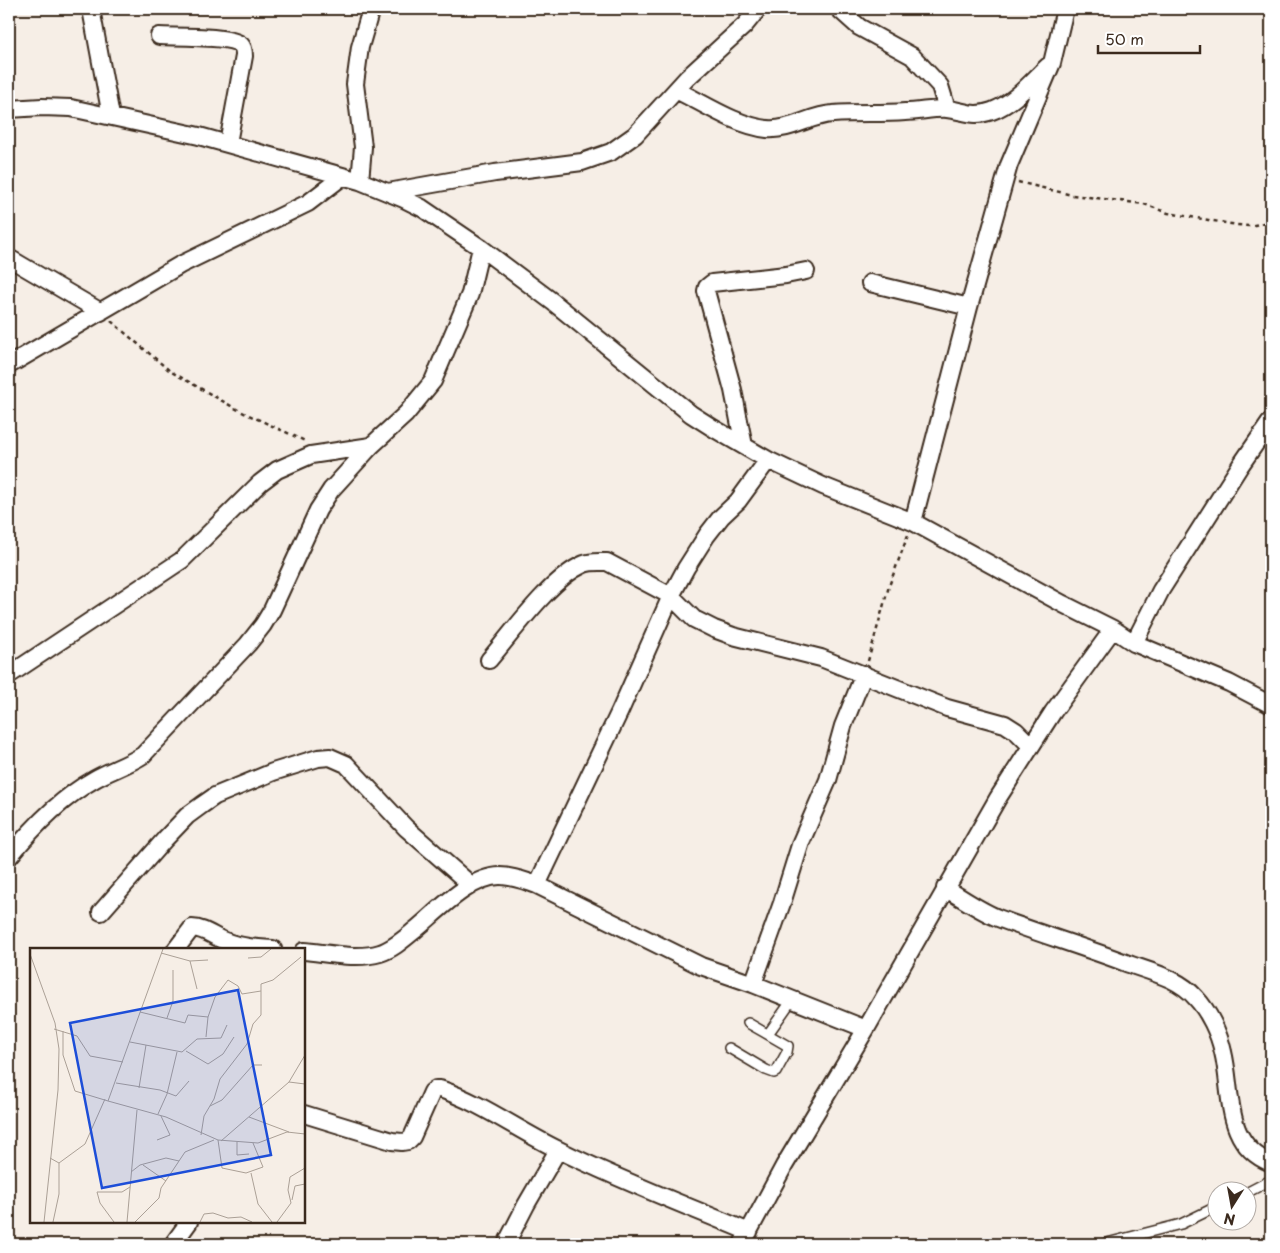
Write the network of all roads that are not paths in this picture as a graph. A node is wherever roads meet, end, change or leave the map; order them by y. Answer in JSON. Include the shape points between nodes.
{"nodes":[{"id":1,"x":92,"y":9,"type":"edge"},
{"id":2,"x":371,"y":9,"type":"edge"},
{"id":3,"x":758,"y":9,"type":"edge"},
{"id":4,"x":839,"y":9,"type":"edge"},
{"id":5,"x":1065,"y":9,"type":"edge"},
{"id":6,"x":159,"y":36,"type":"dead end"},
{"id":7,"x":1052,"y":63,"type":"junction"},
{"id":8,"x":676,"y":90,"type":"junction"},
{"id":9,"x":9,"y":109,"type":"edge"},
{"id":10,"x":947,"y":109,"type":"junction"},
{"id":11,"x":111,"y":116,"type":"junction"},
{"id":12,"x":228,"y":143,"type":"junction"},
{"id":13,"x":342,"y":176,"type":"junction"},
{"id":14,"x":360,"y":181,"type":"junction"},
{"id":15,"x":388,"y":192,"type":"junction"},
{"id":16,"x":481,"y":248,"type":"junction"},
{"id":17,"x":9,"y":258,"type":"edge"},
{"id":18,"x":806,"y":272,"type":"dead end"},
{"id":19,"x":870,"y":283,"type":"dead end"},
{"id":20,"x":969,"y":307,"type":"junction"},
{"id":21,"x":101,"y":312,"type":"junction"},
{"id":22,"x":9,"y":365,"type":"edge"},
{"id":23,"x":1271,"y":421,"type":"edge"},
{"id":24,"x":371,"y":446,"type":"junction"},
{"id":25,"x":744,"y":446,"type":"junction"},
{"id":26,"x":768,"y":460,"type":"junction"},
{"id":27,"x":913,"y":522,"type":"junction"},
{"id":28,"x":671,"y":596,"type":"junction"},
{"id":29,"x":1113,"y":629,"type":"junction"},
{"id":30,"x":1134,"y":643,"type":"junction"},
{"id":31,"x":489,"y":660,"type":"dead end"},
{"id":32,"x":864,"y":674,"type":"junction"},
{"id":33,"x":9,"y":675,"type":"edge"},
{"id":34,"x":1271,"y":705,"type":"edge"},
{"id":35,"x":1030,"y":745,"type":"junction"},
{"id":36,"x":9,"y":857,"type":"edge"},
{"id":37,"x":471,"y":885,"type":"junction"},
{"id":38,"x":537,"y":885,"type":"junction"},
{"id":39,"x":945,"y":888,"type":"junction"},
{"id":40,"x":100,"y":912,"type":"dead end"},
{"id":41,"x":177,"y":948,"type":"edge"},
{"id":42,"x":266,"y":948,"type":"edge"},
{"id":43,"x":305,"y":951,"type":"edge"},
{"id":44,"x":752,"y":984,"type":"junction"},
{"id":45,"x":792,"y":1000,"type":"junction"},
{"id":46,"x":748,"y":1023,"type":"dead end"},
{"id":47,"x":866,"y":1029,"type":"junction"},
{"id":48,"x":768,"y":1034,"type":"junction"},
{"id":49,"x":729,"y":1048,"type":"dead end"},
{"id":50,"x":305,"y":1114,"type":"edge"},
{"id":51,"x":558,"y":1150,"type":"junction"},
{"id":52,"x":1271,"y":1163,"type":"edge"},
{"id":53,"x":1271,"y":1180,"type":"edge"},
{"id":54,"x":1258,"y":1187,"type":"edge"},
{"id":55,"x":1208,"y":1211,"type":"edge"},
{"id":56,"x":188,"y":1223,"type":"edge"},
{"id":57,"x":746,"y":1238,"type":"edge"},
{"id":58,"x":173,"y":1244,"type":"edge"},
{"id":59,"x":506,"y":1244,"type":"edge"},
{"id":60,"x":1104,"y":1244,"type":"edge"}],
"edges":[{"from":1,"to":11,"type":"street"},
{"from":2,"to":14,"type":"street","via":[[360,47],[355,84],[363,147]]},
{"from":3,"to":8,"type":"street"},
{"from":4,"to":10,"type":"street","via":[[858,27],[912,56],[940,86]]},
{"from":5,"to":7,"type":"street"},
{"from":6,"to":12,"type":"street","via":[[220,38],[243,47]]},
{"from":7,"to":10,"type":"street","via":[[1009,102],[992,111],[972,115]]},
{"from":7,"to":20,"type":"street","via":[[1017,143]]},
{"from":8,"to":10,"type":"street","via":[[728,116],[767,129],[830,114]]},
{"from":8,"to":15,"type":"street","via":[[636,136],[611,152],[582,162]]},
{"from":9,"to":11,"type":"street","via":[[71,108]]},
{"from":11,"to":12,"type":"street"},
{"from":12,"to":13,"type":"street"},
{"from":13,"to":14,"type":"street"},
{"from":13,"to":21,"type":"street","via":[[308,203],[180,265]]},
{"from":14,"to":15,"type":"street"},
{"from":15,"to":16,"type":"street","via":[[422,208]]},
{"from":16,"to":24,"type":"street","via":[[470,294],[433,381],[406,414]]},
{"from":16,"to":25,"type":"street","via":[[691,414]]},
{"from":17,"to":21,"type":"street"},
{"from":18,"to":25,"type":"street","via":[[712,283],[707,287]]},
{"from":19,"to":20,"type":"street"},
{"from":20,"to":27,"type":"street"},
{"from":21,"to":22,"type":"street"},
{"from":23,"to":30,"type":"street","via":[[1161,590]]},
{"from":24,"to":33,"type":"street","via":[[311,455],[277,470],[260,482],[182,560]]},
{"from":24,"to":36,"type":"street","via":[[318,510],[272,610],[248,644],[143,755],[96,778],[58,804]]},
{"from":25,"to":26,"type":"street"},
{"from":26,"to":27,"type":"street"},
{"from":26,"to":28,"type":"street","via":[[708,535]]},
{"from":27,"to":29,"type":"street"},
{"from":28,"to":31,"type":"street","via":[[607,562],[583,564],[555,584]]},
{"from":28,"to":32,"type":"street","via":[[694,619],[714,629],[821,658]]},
{"from":28,"to":38,"type":"street","via":[[620,712]]},
{"from":29,"to":30,"type":"street"},
{"from":29,"to":35,"type":"street"},
{"from":30,"to":34,"type":"street","via":[[1229,683]]},
{"from":32,"to":35,"type":"street","via":[[947,708],[1005,724]]},
{"from":32,"to":44,"type":"street"},
{"from":35,"to":39,"type":"street"},
{"from":37,"to":38,"type":"street","via":[[485,878],[500,876]]},
{"from":37,"to":40,"type":"street","via":[[406,828],[346,764],[330,757],[273,772],[202,805],[170,833]]},
{"from":37,"to":43,"type":"street","via":[[393,948],[381,953],[355,955]]},
{"from":38,"to":44,"type":"street","via":[[702,966]]},
{"from":39,"to":47,"type":"street"},
{"from":39,"to":52,"type":"street","via":[[995,917],[1182,984],[1197,998],[1215,1028],[1223,1052],[1238,1134],[1263,1160]]},
{"from":41,"to":42,"type":"street","via":[[189,930],[196,928],[226,942]]},
{"from":44,"to":45,"type":"street"},
{"from":45,"to":47,"type":"street"},
{"from":45,"to":48,"type":"lane"},
{"from":46,"to":48,"type":"lane"},
{"from":47,"to":57,"type":"street","via":[[784,1166]]},
{"from":48,"to":49,"type":"lane","via":[[788,1048],[774,1073]]},
{"from":50,"to":51,"type":"street","via":[[382,1139],[408,1141],[432,1092],[440,1089],[466,1099]]},
{"from":51,"to":57,"type":"street"},
{"from":51,"to":59,"type":"street"},
{"from":53,"to":54,"type":"lane"},
{"from":55,"to":60,"type":"lane","via":[[1181,1224]]},
{"from":56,"to":58,"type":"street"}]}
